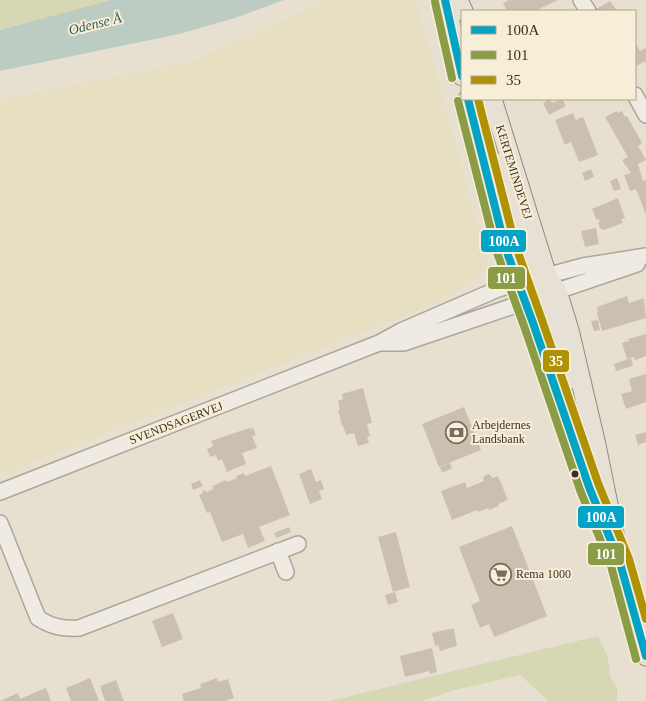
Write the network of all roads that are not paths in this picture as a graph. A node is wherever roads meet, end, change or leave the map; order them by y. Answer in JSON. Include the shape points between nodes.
{"nodes":[{"id":1,"x":445,"y":0,"type":"edge"},
{"id":2,"x":456,"y":49,"type":"junction"},
{"id":3,"x":461,"y":64,"type":"edge"},
{"id":4,"x":461,"y":72,"type":"edge"},
{"id":5,"x":636,"y":97,"type":"edge"},
{"id":6,"x":468,"y":100,"type":"edge"},
{"id":7,"x":474,"y":100,"type":"edge"},
{"id":8,"x":492,"y":100,"type":"edge"},
{"id":9,"x":646,"y":115,"type":"edge"},
{"id":10,"x":646,"y":256,"type":"edge"},
{"id":11,"x":646,"y":260,"type":"edge"},
{"id":12,"x":537,"y":288,"type":"junction"},
{"id":13,"x":0,"y":492,"type":"edge"},
{"id":14,"x":0,"y":524,"type":"edge"},
{"id":15,"x":298,"y":544,"type":"dead end"},
{"id":16,"x":278,"y":551,"type":"junction"},
{"id":17,"x":620,"y":563,"type":"junction"},
{"id":18,"x":286,"y":572,"type":"dead end"},
{"id":19,"x":646,"y":656,"type":"edge"}],
"edges":[{"from":1,"to":2,"type":"main road"},
{"from":2,"to":3,"type":"main road"},
{"from":2,"to":4,"type":"main road"},
{"from":5,"to":9,"type":"street"},
{"from":6,"to":12,"type":"main road","name":"KERTEMINDEVEJ","via":[[505,247]]},
{"from":7,"to":12,"type":"main road"},
{"from":8,"to":12,"type":"main road","name":"KERTEMINDEVEJ"},
{"from":10,"to":12,"type":"street","via":[[583,266]]},
{"from":11,"to":12,"type":"street","name":"SVENDSAGERVEJ"},
{"from":12,"to":13,"type":"street","name":"SVENDSAGERVEJ","via":[[404,343],[379,343]]},
{"from":12,"to":17,"type":"main road","name":"KERTEMINDEVEJ","via":[[589,487]]},
{"from":12,"to":17,"type":"main road","name":"KERTEMINDEVEJ","via":[[569,330]]},
{"from":14,"to":16,"type":"street","via":[[38,618],[65,629],[79,628]]},
{"from":15,"to":16,"type":"street"},
{"from":16,"to":18,"type":"street"},
{"from":17,"to":19,"type":"main road","name":"KERTEMINDEVEJ"}]}
